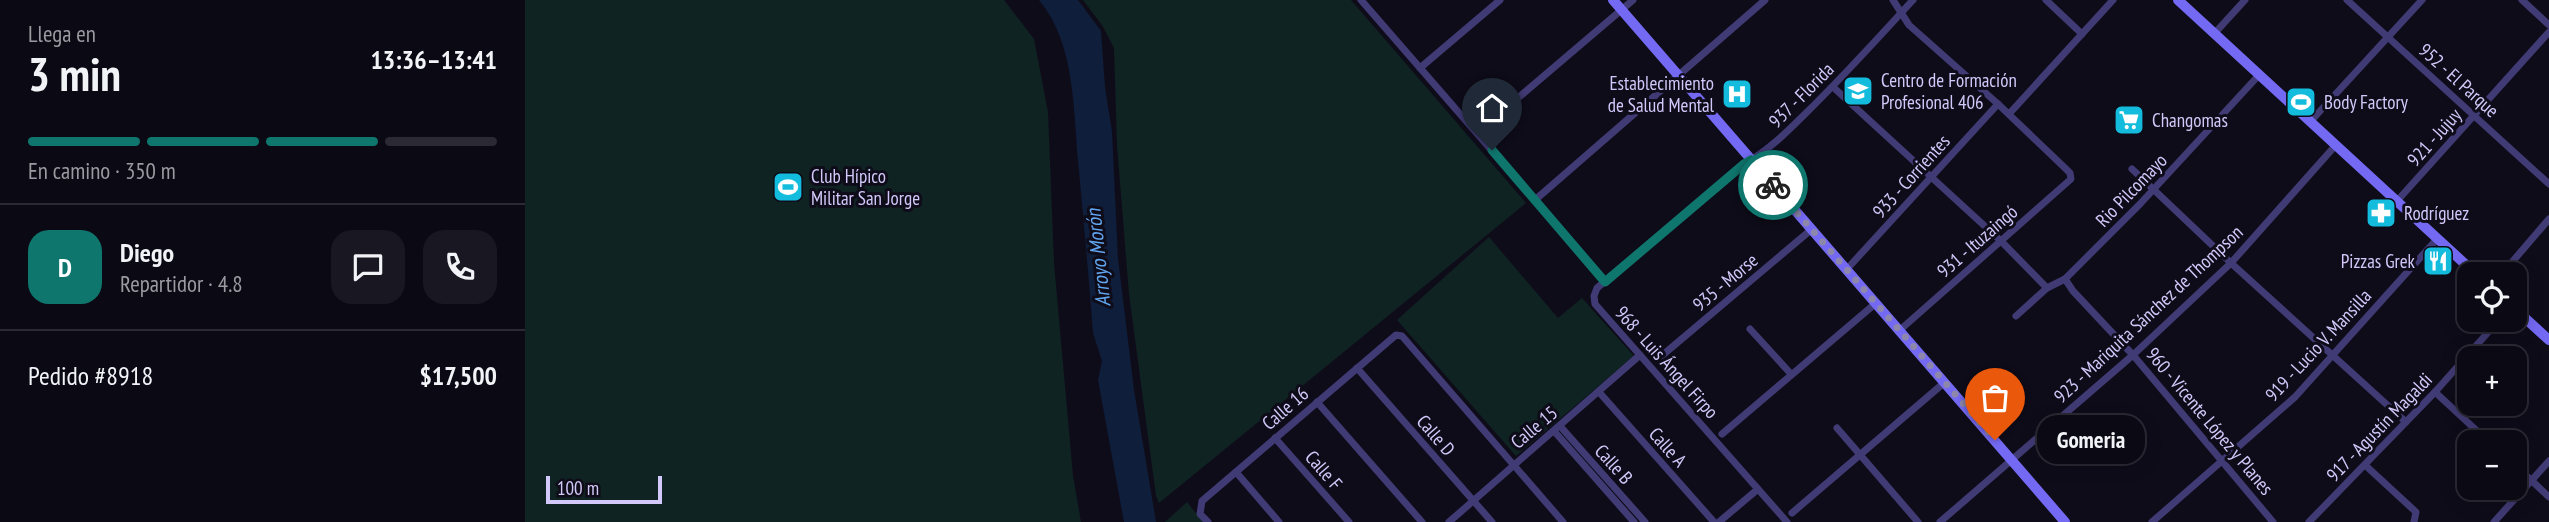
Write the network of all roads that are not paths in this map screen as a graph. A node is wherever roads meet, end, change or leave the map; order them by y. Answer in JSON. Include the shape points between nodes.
{"nodes":[{"id":1,"x":1500,"y":0,"type":"edge"},
{"id":2,"x":1613,"y":0,"type":"edge"},
{"id":3,"x":1633,"y":0,"type":"edge"},
{"id":4,"x":1765,"y":0,"type":"edge"},
{"id":5,"x":1893,"y":0,"type":"edge"},
{"id":6,"x":1913,"y":0,"type":"edge"},
{"id":7,"x":2046,"y":0,"type":"edge"},
{"id":8,"x":2113,"y":0,"type":"edge"},
{"id":9,"x":2178,"y":0,"type":"edge"},
{"id":10,"x":2245,"y":0,"type":"edge"},
{"id":11,"x":2347,"y":0,"type":"edge"},
{"id":12,"x":2421,"y":0,"type":"edge"},
{"id":13,"x":2522,"y":0,"type":"edge"},
{"id":14,"x":1365,"y":1,"type":"edge"},
{"id":15,"x":1622,"y":10,"type":"junction"},
{"id":16,"x":1901,"y":13,"type":"junction"},
{"id":17,"x":2549,"y":24,"type":"edge"},
{"id":18,"x":2549,"y":32,"type":"edge"},
{"id":19,"x":2214,"y":33,"type":"junction"},
{"id":20,"x":2082,"y":34,"type":"junction"},
{"id":21,"x":2388,"y":37,"type":"junction"},
{"id":22,"x":1420,"y":68,"type":"junction"},
{"id":23,"x":2259,"y":75,"type":"junction"},
{"id":24,"x":1679,"y":76,"type":"junction"},
{"id":25,"x":1833,"y":87,"type":"junction"},
{"id":26,"x":1998,"y":104,"type":"junction"},
{"id":27,"x":2009,"y":114,"type":"junction"},
{"id":28,"x":2475,"y":115,"type":"junction"},
{"id":29,"x":2310,"y":122,"type":"junction"},
{"id":30,"x":1477,"y":133,"type":"junction"},
{"id":31,"x":2335,"y":146,"type":"junction"},
{"id":32,"x":1751,"y":160,"type":"junction"},
{"id":33,"x":2132,"y":169,"type":"dead end"},
{"id":34,"x":1931,"y":178,"type":"junction"},
{"id":35,"x":2549,"y":184,"type":"edge"},
{"id":36,"x":2154,"y":190,"type":"junction"},
{"id":37,"x":1535,"y":200,"type":"junction"},
{"id":38,"x":2397,"y":201,"type":"junction"},
{"id":39,"x":2549,"y":219,"type":"edge"},
{"id":40,"x":1812,"y":229,"type":"junction"},
{"id":41,"x":2437,"y":239,"type":"junction"},
{"id":42,"x":2001,"y":241,"type":"junction"},
{"id":43,"x":2231,"y":262,"type":"junction"},
{"id":44,"x":2463,"y":262,"type":"edge"},
{"id":45,"x":2512,"y":262,"type":"edge"},
{"id":46,"x":1847,"y":269,"type":"junction"},
{"id":47,"x":2065,"y":279,"type":"junction"},
{"id":48,"x":1605,"y":282,"type":"junction"},
{"id":49,"x":2047,"y":288,"type":"junction"},
{"id":50,"x":1876,"y":303,"type":"junction"},
{"id":51,"x":2017,"y":316,"type":"dead end"},
{"id":52,"x":2527,"y":320,"type":"edge"},
{"id":53,"x":1750,"y":328,"type":"dead end"},
{"id":54,"x":1900,"y":330,"type":"junction"},
{"id":55,"x":2488,"y":332,"type":"edge"},
{"id":56,"x":2549,"y":340,"type":"edge"},
{"id":57,"x":1640,"y":355,"type":"junction"},
{"id":58,"x":2133,"y":355,"type":"junction"},
{"id":59,"x":2333,"y":355,"type":"junction"},
{"id":60,"x":1658,"y":359,"type":"dead end"},
{"id":61,"x":1357,"y":368,"type":"junction"},
{"id":62,"x":1791,"y":374,"type":"junction"},
{"id":63,"x":1945,"y":382,"type":"junction"},
{"id":64,"x":1599,"y":392,"type":"junction"},
{"id":65,"x":2435,"y":392,"type":"junction"},
{"id":66,"x":1317,"y":402,"type":"junction"},
{"id":67,"x":2406,"y":422,"type":"junction"},
{"id":68,"x":1837,"y":428,"type":"dead end"},
{"id":69,"x":1557,"y":429,"type":"junction"},
{"id":70,"x":2476,"y":430,"type":"edge"},
{"id":71,"x":1722,"y":435,"type":"dead end"},
{"id":72,"x":1275,"y":438,"type":"junction"},
{"id":73,"x":1861,"y":454,"type":"junction"},
{"id":74,"x":2012,"y":459,"type":"junction"},
{"id":75,"x":2222,"y":460,"type":"junction"},
{"id":76,"x":2549,"y":461,"type":"edge"},
{"id":77,"x":1513,"y":466,"type":"junction"},
{"id":78,"x":2365,"y":466,"type":"junction"},
{"id":79,"x":1236,"y":472,"type":"junction"},
{"id":80,"x":2527,"y":476,"type":"edge"},
{"id":81,"x":2532,"y":480,"type":"junction"},
{"id":82,"x":1758,"y":489,"type":"junction"},
{"id":83,"x":2549,"y":497,"type":"edge"},
{"id":84,"x":1474,"y":500,"type":"junction"},
{"id":85,"x":1792,"y":513,"type":"dead end"},
{"id":86,"x":1208,"y":522,"type":"edge"},
{"id":87,"x":1279,"y":522,"type":"edge"},
{"id":88,"x":1349,"y":522,"type":"edge"},
{"id":89,"x":1422,"y":522,"type":"edge"},
{"id":90,"x":1449,"y":522,"type":"edge"},
{"id":91,"x":1492,"y":522,"type":"edge"},
{"id":92,"x":1563,"y":522,"type":"edge"},
{"id":93,"x":1635,"y":522,"type":"edge"},
{"id":94,"x":1645,"y":522,"type":"edge"},
{"id":95,"x":1717,"y":522,"type":"edge"},
{"id":96,"x":1787,"y":522,"type":"edge"},
{"id":97,"x":1918,"y":522,"type":"edge"},
{"id":98,"x":1940,"y":522,"type":"edge"},
{"id":99,"x":2066,"y":522,"type":"edge"},
{"id":100,"x":2152,"y":522,"type":"edge"},
{"id":101,"x":2273,"y":522,"type":"edge"},
{"id":102,"x":2309,"y":522,"type":"edge"},
{"id":103,"x":2414,"y":522,"type":"edge"},
{"id":104,"x":2494,"y":522,"type":"edge"}],
"edges":[{"from":1,"to":22,"type":"street"},
{"from":2,"to":15,"type":"main road"},
{"from":3,"to":15,"type":"street"},
{"from":4,"to":24,"type":"street"},
{"from":5,"to":16,"type":"street"},
{"from":6,"to":16,"type":"street","name":"937 - Florida"},
{"from":7,"to":20,"type":"street"},
{"from":8,"to":20,"type":"street"},
{"from":9,"to":19,"type":"main road"},
{"from":10,"to":19,"type":"street"},
{"from":11,"to":21,"type":"street","name":"952 - El Parque"},
{"from":12,"to":21,"type":"street"},
{"from":13,"to":17,"type":"street"},
{"from":14,"to":22,"type":"street","name":"968 - Luis Ángel Firpo"},
{"from":15,"to":24,"type":"main road"},
{"from":15,"to":30,"type":"street"},
{"from":16,"to":25,"type":"street","name":"937 - Florida"},
{"from":16,"to":26,"type":"street"},
{"from":18,"to":28,"type":"street","name":"921 - Jujuy"},
{"from":19,"to":23,"type":"main road"},
{"from":20,"to":27,"type":"street"},
{"from":21,"to":28,"type":"street","name":"952 - El Parque"},
{"from":21,"to":29,"type":"street"},
{"from":22,"to":30,"type":"street","name":"968 - Luis Ángel Firpo"},
{"from":23,"to":29,"type":"main road"},
{"from":23,"to":36,"type":"street","name":"Rio Pilcomayo"},
{"from":24,"to":32,"type":"main road"},
{"from":24,"to":37,"type":"street"},
{"from":25,"to":32,"type":"street","name":"937 - Florida"},
{"from":25,"to":34,"type":"street"},
{"from":26,"to":27,"type":"street"},
{"from":26,"to":34,"type":"street","name":"933 - Corrientes"},
{"from":27,"to":42,"type":"street","name":"931 - Ituzaingó","via":[[2071,179]]},
{"from":28,"to":35,"type":"street","name":"952 - El Parque"},
{"from":28,"to":38,"type":"street","name":"921 - Jujuy"},
{"from":29,"to":31,"type":"main road"},
{"from":30,"to":37,"type":"street","name":"968 - Luis Ángel Firpo"},
{"from":31,"to":38,"type":"main road"},
{"from":31,"to":43,"type":"street","name":"923 - Mariquita Sánchez de Thompson"},
{"from":32,"to":40,"type":"main road"},
{"from":32,"to":48,"type":"street","name":"937 - Florida"},
{"from":33,"to":36,"type":"street"},
{"from":34,"to":42,"type":"street"},
{"from":34,"to":46,"type":"street","name":"933 - Corrientes"},
{"from":36,"to":43,"type":"street"},
{"from":36,"to":47,"type":"street","name":"Rio Pilcomayo"},
{"from":37,"to":48,"type":"street","name":"968 - Luis Ángel Firpo"},
{"from":38,"to":41,"type":"main road"},
{"from":39,"to":45,"type":"street"},
{"from":40,"to":46,"type":"main road"},
{"from":40,"to":60,"type":"street","name":"935 - Morse"},
{"from":41,"to":44,"type":"main road"},
{"from":41,"to":59,"type":"street","name":"919 - Lucio V. Mansilla"},
{"from":42,"to":49,"type":"street"},
{"from":42,"to":54,"type":"street","name":"931 - Ituzaingó"},
{"from":43,"to":58,"type":"street","name":"923 - Mariquita Sánchez de Thompson"},
{"from":43,"to":59,"type":"street"},
{"from":46,"to":50,"type":"main road"},
{"from":47,"to":49,"type":"street","name":"Rio Pilcomayo"},
{"from":47,"to":58,"type":"street","name":"960 - Vicente López y Planes"},
{"from":48,"to":57,"type":"street","name":"968 - Luis Ángel Firpo","via":[[1595,291],[1595,304]]},
{"from":49,"to":51,"type":"street","name":"Rio Pilcomayo"},
{"from":50,"to":54,"type":"main road"},
{"from":50,"to":62,"type":"street"},
{"from":52,"to":56,"type":"main road"},
{"from":53,"to":62,"type":"street"},
{"from":54,"to":63,"type":"main road"},
{"from":55,"to":65,"type":"street","name":"917 - Agustín Magaldi"},
{"from":57,"to":64,"type":"street","name":"Calle 15"},
{"from":57,"to":82,"type":"street","name":"968 - Luis Ángel Firpo"},
{"from":58,"to":74,"type":"street","name":"923 - Mariquita Sánchez de Thompson"},
{"from":58,"to":75,"type":"street","name":"960 - Vicente López y Planes"},
{"from":59,"to":67,"type":"street"},
{"from":59,"to":75,"type":"street","name":"919 - Lucio V. Mansilla","via":[[2295,397]]},
{"from":61,"to":66,"type":"street","name":"Calle 16"},
{"from":61,"to":77,"type":"street","name":"Calle 16","via":[[1396,335],[1402,336]]},
{"from":61,"to":84,"type":"street","name":"Calle D"},
{"from":62,"to":71,"type":"street"},
{"from":63,"to":73,"type":"street"},
{"from":63,"to":74,"type":"main road"},
{"from":64,"to":69,"type":"street","name":"Calle 15"},
{"from":64,"to":95,"type":"street","name":"Calle A"},
{"from":65,"to":67,"type":"street","name":"917 - Agustín Magaldi"},
{"from":65,"to":70,"type":"street"},
{"from":66,"to":72,"type":"street","name":"Calle 16"},
{"from":66,"to":89,"type":"street"},
{"from":67,"to":78,"type":"street","name":"917 - Agustín Magaldi"},
{"from":68,"to":73,"type":"street"},
{"from":69,"to":77,"type":"street","name":"Calle 15"},
{"from":69,"to":93,"type":"street","name":"Calle B"},
{"from":69,"to":94,"type":"street","name":"Calle B"},
{"from":72,"to":79,"type":"street","name":"Calle 16"},
{"from":72,"to":88,"type":"street","name":"Calle F"},
{"from":73,"to":85,"type":"street"},
{"from":73,"to":97,"type":"street"},
{"from":74,"to":98,"type":"street","name":"923 - Mariquita Sánchez de Thompson"},
{"from":74,"to":99,"type":"main road"},
{"from":75,"to":100,"type":"street","name":"919 - Lucio V. Mansilla"},
{"from":75,"to":101,"type":"street","name":"960 - Vicente López y Planes"},
{"from":76,"to":81,"type":"street"},
{"from":77,"to":84,"type":"street","name":"Calle 15"},
{"from":77,"to":92,"type":"street"},
{"from":78,"to":102,"type":"street","name":"917 - Agustín Magaldi"},
{"from":78,"to":103,"type":"street","via":[[2416,512]]},
{"from":79,"to":86,"type":"street","name":"Calle 16","via":[[1202,501],[1199,509]]},
{"from":79,"to":87,"type":"street"},
{"from":80,"to":81,"type":"street"},
{"from":81,"to":83,"type":"street"},
{"from":81,"to":104,"type":"street"},
{"from":82,"to":95,"type":"street"},
{"from":82,"to":96,"type":"street","name":"968 - Luis Ángel Firpo"},
{"from":84,"to":90,"type":"street","name":"Calle 15"},
{"from":84,"to":91,"type":"street","name":"Calle D"}]}
